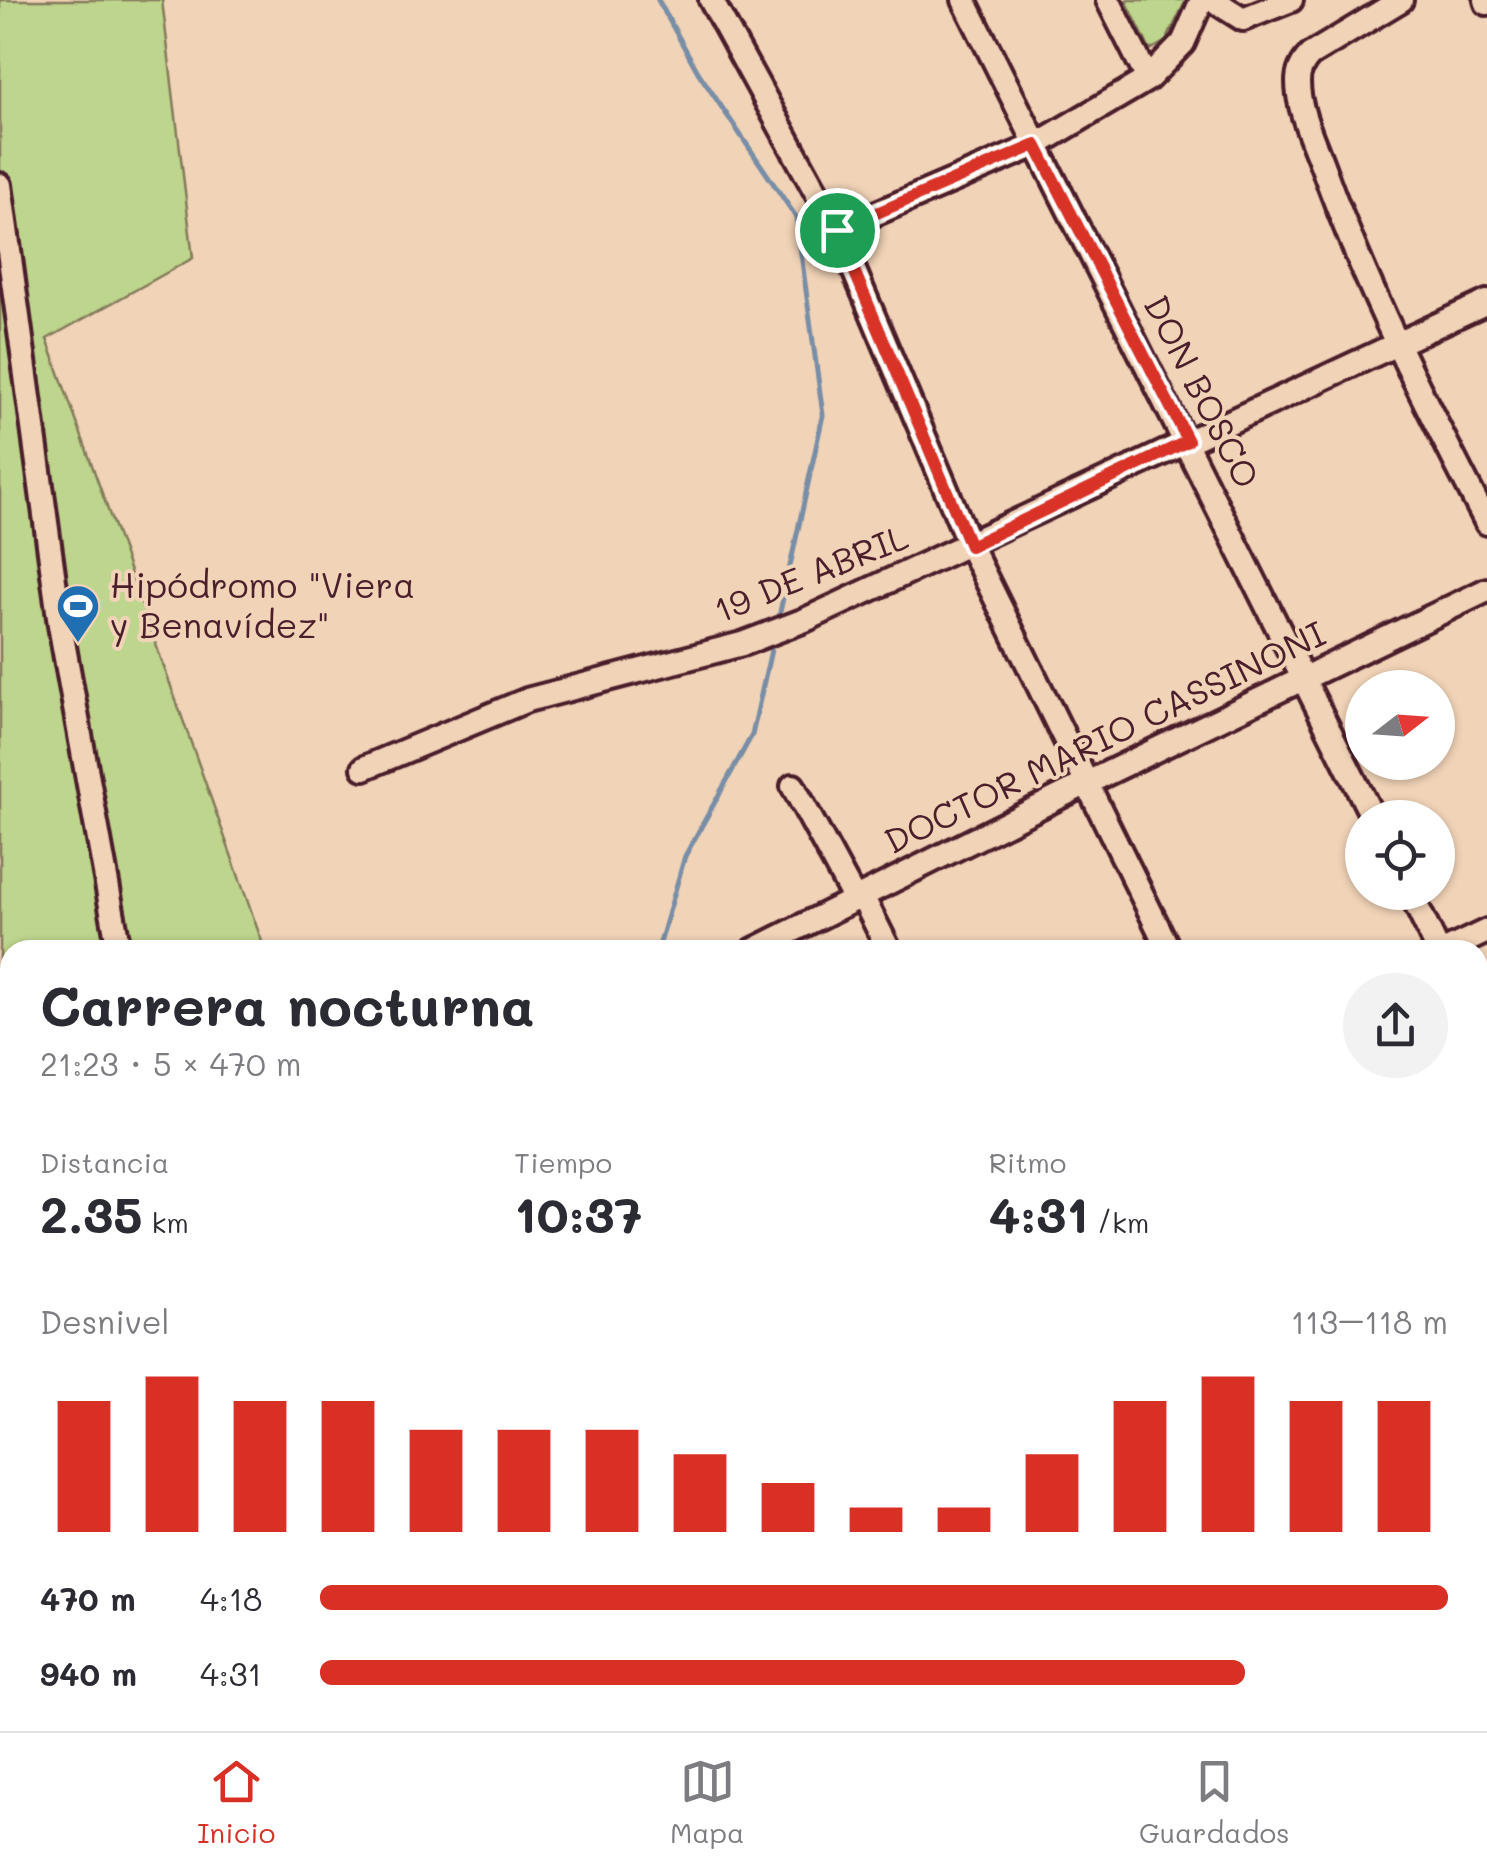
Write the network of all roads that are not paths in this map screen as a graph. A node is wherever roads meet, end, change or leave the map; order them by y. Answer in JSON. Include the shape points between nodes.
{"nodes":[{"id":1,"x":711,"y":0,"type":"edge"},
{"id":2,"x":964,"y":0,"type":"edge"},
{"id":3,"x":1108,"y":0,"type":"edge"},
{"id":4,"x":1202,"y":0,"type":"edge"},
{"id":5,"x":1213,"y":0,"type":"edge"},
{"id":6,"x":1291,"y":0,"type":"edge"},
{"id":7,"x":1401,"y":0,"type":"edge"},
{"id":8,"x":1148,"y":79,"type":"junction"},
{"id":9,"x":1036,"y":145,"type":"junction"},
{"id":10,"x":0,"y":185,"type":"edge"},
{"id":11,"x":837,"y":230,"type":"junction"},
{"id":12,"x":1487,"y":302,"type":"edge"},
{"id":13,"x":1400,"y":345,"type":"junction"},
{"id":14,"x":1188,"y":441,"type":"junction"},
{"id":15,"x":1487,"y":523,"type":"edge"},
{"id":16,"x":970,"y":546,"type":"junction"},
{"id":17,"x":1487,"y":590,"type":"edge"},
{"id":18,"x":1305,"y":678,"type":"junction"},
{"id":19,"x":364,"y":768,"type":"dead end"},
{"id":20,"x":1086,"y":782,"type":"junction"},
{"id":21,"x":793,"y":786,"type":"dead end"},
{"id":22,"x":1365,"y":800,"type":"edge"},
{"id":23,"x":859,"y":898,"type":"junction"},
{"id":24,"x":1419,"y":910,"type":"edge"},
{"id":25,"x":118,"y":940,"type":"edge"},
{"id":26,"x":774,"y":940,"type":"edge"},
{"id":27,"x":883,"y":940,"type":"edge"},
{"id":28,"x":1164,"y":940,"type":"edge"},
{"id":29,"x":1433,"y":940,"type":"edge"}],
"edges":[{"from":1,"to":11,"type":"street"},
{"from":2,"to":9,"type":"street","name":"DON BOSCO"},
{"from":3,"to":8,"type":"street"},
{"from":4,"to":8,"type":"street","via":[[1183,43]]},
{"from":5,"to":6,"type":"street","via":[[1243,19]]},
{"from":7,"to":13,"type":"street","via":[[1305,60],[1298,84],[1355,250]]},
{"from":8,"to":9,"type":"street"},
{"from":9,"to":11,"type":"street"},
{"from":9,"to":14,"type":"street","name":"DON BOSCO"},
{"from":10,"to":25,"type":"street","via":[[60,625]]},
{"from":11,"to":16,"type":"street"},
{"from":12,"to":13,"type":"street","name":"19 DE ABRIL"},
{"from":13,"to":14,"type":"street","name":"19 DE ABRIL"},
{"from":13,"to":15,"type":"street"},
{"from":14,"to":16,"type":"street","name":"19 DE ABRIL"},
{"from":14,"to":18,"type":"street","name":"DON BOSCO"},
{"from":16,"to":19,"type":"street","name":"19 DE ABRIL","via":[[764,636],[528,700]]},
{"from":16,"to":20,"type":"street"},
{"from":17,"to":18,"type":"street","name":"DOCTOR MARIO CASSINONI"},
{"from":18,"to":20,"type":"street","name":"DOCTOR MARIO CASSINONI"},
{"from":18,"to":22,"type":"street","name":"DON BOSCO"},
{"from":20,"to":23,"type":"street","name":"DOCTOR MARIO CASSINONI"},
{"from":20,"to":28,"type":"street"},
{"from":21,"to":23,"type":"street"},
{"from":23,"to":26,"type":"street","name":"DOCTOR MARIO CASSINONI"},
{"from":23,"to":27,"type":"street"},
{"from":24,"to":29,"type":"street"}]}
